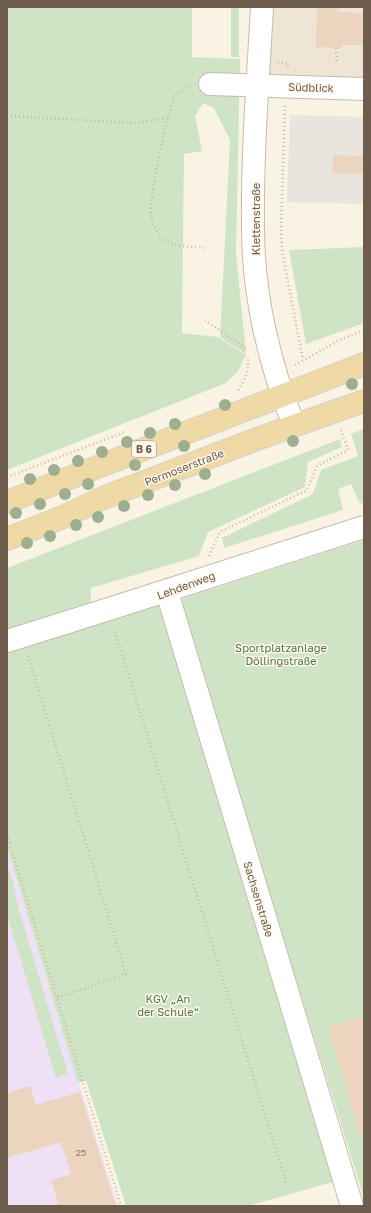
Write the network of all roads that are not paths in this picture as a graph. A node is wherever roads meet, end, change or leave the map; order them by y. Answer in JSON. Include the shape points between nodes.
{"nodes":[{"id":1,"x":262,"y":7,"type":"edge"},
{"id":2,"x":210,"y":84,"type":"road end"},
{"id":3,"x":258,"y":85,"type":"junction"},
{"id":4,"x":364,"y":89,"type":"edge"},
{"id":5,"x":364,"y":364,"type":"edge"},
{"id":6,"x":279,"y":386,"type":"junction"},
{"id":7,"x":364,"y":401,"type":"edge"},
{"id":8,"x":294,"y":425,"type":"junction"},
{"id":9,"x":7,"y":502,"type":"edge"},
{"id":10,"x":364,"y":527,"type":"edge"},
{"id":11,"x":7,"y":539,"type":"edge"},
{"id":12,"x":168,"y":592,"type":"junction"},
{"id":13,"x":7,"y":641,"type":"edge"},
{"id":14,"x":352,"y":1206,"type":"edge"}],
"edges":[{"from":1,"to":3,"type":"street","name":"Klettenstraße"},
{"from":2,"to":3,"type":"street","name":"Südblick"},
{"from":3,"to":4,"type":"street","name":"Südblick"},
{"from":3,"to":6,"type":"street","name":"Klettenstraße","via":[[253,228],[261,305]]},
{"from":5,"to":6,"type":"main road","number":"B 6"},
{"from":6,"to":8,"type":"street","name":"Klettenstraße"},
{"from":6,"to":9,"type":"main road","number":"B 6"},
{"from":7,"to":8,"type":"main road","name":"Permoserstraße"},
{"from":8,"to":11,"type":"main road","name":"Permoserstraße","via":[[103,498]]},
{"from":10,"to":12,"type":"street","name":"Lehdenweg","via":[[208,576]]},
{"from":12,"to":13,"type":"street","name":"Lehdenweg"},
{"from":12,"to":14,"type":"street","name":"Sachsenstraße"}]}
